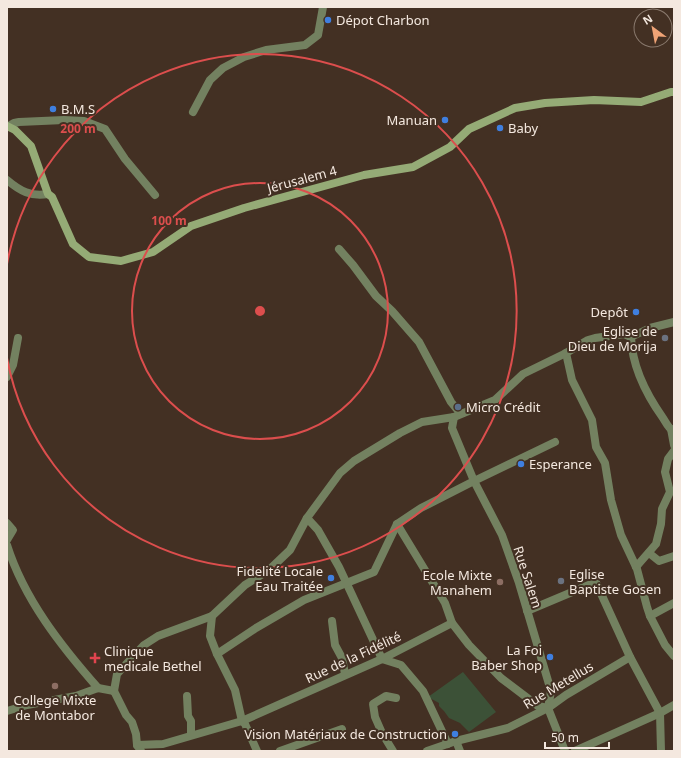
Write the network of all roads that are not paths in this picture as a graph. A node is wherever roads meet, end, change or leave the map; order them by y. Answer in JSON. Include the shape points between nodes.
{"nodes":[{"id":1,"x":323,"y":7,"type":"edge"},
{"id":2,"x":674,"y":92,"type":"edge"},
{"id":3,"x":193,"y":112,"type":"dead end"},
{"id":4,"x":8,"y":126,"type":"edge"},
{"id":5,"x":7,"y":180,"type":"edge"},
{"id":6,"x":48,"y":194,"type":"junction"},
{"id":7,"x":155,"y":195,"type":"dead end"},
{"id":8,"x":338,"y":249,"type":"dead end"},
{"id":9,"x":674,"y":322,"type":"edge"},
{"id":10,"x":631,"y":337,"type":"junction"},
{"id":11,"x":18,"y":338,"type":"dead end"},
{"id":12,"x":566,"y":353,"type":"junction"},
{"id":13,"x":7,"y":377,"type":"edge"},
{"id":14,"x":457,"y":415,"type":"junction"},
{"id":15,"x":672,"y":431,"type":"edge"},
{"id":16,"x":555,"y":442,"type":"dead end"},
{"id":17,"x":674,"y":445,"type":"edge"},
{"id":18,"x":674,"y":451,"type":"edge"},
{"id":19,"x":474,"y":480,"type":"junction"},
{"id":20,"x":307,"y":518,"type":"junction"},
{"id":21,"x":7,"y":523,"type":"edge"},
{"id":22,"x":397,"y":524,"type":"junction"},
{"id":23,"x":7,"y":540,"type":"edge"},
{"id":24,"x":7,"y":545,"type":"edge"},
{"id":25,"x":649,"y":553,"type":"junction"},
{"id":26,"x":674,"y":556,"type":"edge"},
{"id":27,"x":636,"y":567,"type":"junction"},
{"id":28,"x":348,"y":583,"type":"junction"},
{"id":29,"x":674,"y":603,"type":"edge"},
{"id":30,"x":527,"y":611,"type":"junction"},
{"id":31,"x":212,"y":616,"type":"junction"},
{"id":32,"x":650,"y":616,"type":"junction"},
{"id":33,"x":332,"y":621,"type":"dead end"},
{"id":34,"x":452,"y":623,"type":"junction"},
{"id":35,"x":217,"y":654,"type":"junction"},
{"id":36,"x":674,"y":656,"type":"edge"},
{"id":37,"x":630,"y":657,"type":"junction"},
{"id":38,"x":382,"y":659,"type":"junction"},
{"id":39,"x":345,"y":674,"type":"junction"},
{"id":40,"x":98,"y":688,"type":"junction"},
{"id":41,"x":114,"y":691,"type":"junction"},
{"id":42,"x":187,"y":696,"type":"dead end"},
{"id":43,"x":396,"y":698,"type":"dead end"},
{"id":44,"x":674,"y":705,"type":"edge"},
{"id":45,"x":548,"y":708,"type":"junction"},
{"id":46,"x":7,"y":711,"type":"edge"},
{"id":47,"x":660,"y":713,"type":"junction"},
{"id":48,"x":242,"y":721,"type":"junction"},
{"id":49,"x":342,"y":729,"type":"dead end"},
{"id":50,"x":192,"y":735,"type":"junction"},
{"id":51,"x":452,"y":742,"type":"junction"},
{"id":52,"x":139,"y":748,"type":"edge"},
{"id":53,"x":257,"y":751,"type":"edge"},
{"id":54,"x":280,"y":751,"type":"edge"},
{"id":55,"x":393,"y":751,"type":"edge"},
{"id":56,"x":427,"y":751,"type":"edge"},
{"id":57,"x":460,"y":751,"type":"edge"},
{"id":58,"x":566,"y":751,"type":"edge"},
{"id":59,"x":575,"y":751,"type":"edge"},
{"id":60,"x":661,"y":751,"type":"edge"}],
"edges":[{"from":1,"to":3,"type":"street","via":[[318,35],[306,45],[266,50],[244,56],[223,68],[210,80]]},
{"from":2,"to":6,"type":"street","name":"Jérusalem 4","via":[[641,102],[594,100],[515,108],[469,129],[450,147],[413,167],[364,175],[244,208],[191,226],[153,252],[121,261],[89,257],[73,244],[52,197]]},
{"from":4,"to":6,"type":"street","name":"Jérusalem 4","via":[[31,146]]},
{"from":4,"to":7,"type":"street","via":[[19,122],[64,120],[84,121],[105,129]]},
{"from":5,"to":6,"type":"street","via":[[31,195]]},
{"from":8,"to":14,"type":"street","via":[[376,296],[419,342]]},
{"from":9,"to":10,"type":"street","via":[[650,328]]},
{"from":10,"to":12,"type":"street","via":[[624,334],[595,338]]},
{"from":10,"to":15,"type":"street","via":[[631,352],[642,382]]},
{"from":11,"to":13,"type":"street"},
{"from":12,"to":14,"type":"street","via":[[523,374],[495,400]]},
{"from":12,"to":27,"type":"street","via":[[572,380],[592,420],[596,447],[605,463],[611,500],[621,535]]},
{"from":14,"to":19,"type":"street","name":"Rue Salem","via":[[452,428]]},
{"from":14,"to":20,"type":"street","via":[[422,422],[354,461],[340,473]]},
{"from":15,"to":17,"type":"street"},
{"from":16,"to":19,"type":"street"},
{"from":18,"to":25,"type":"street","via":[[668,459],[665,472],[670,492],[662,509],[656,544]]},
{"from":19,"to":22,"type":"street"},
{"from":19,"to":30,"type":"street","name":"Rue Salem","via":[[502,535]]},
{"from":20,"to":28,"type":"street","via":[[318,530]]},
{"from":20,"to":31,"type":"street","via":[[290,550],[269,570],[245,585]]},
{"from":21,"to":23,"type":"street","via":[[13,530]]},
{"from":22,"to":28,"type":"street","via":[[374,572]]},
{"from":22,"to":34,"type":"street","via":[[445,603]]},
{"from":24,"to":40,"type":"street","via":[[21,581],[48,626]]},
{"from":25,"to":26,"type":"street","via":[[659,561]]},
{"from":25,"to":27,"type":"street"},
{"from":27,"to":32,"type":"street"},
{"from":28,"to":35,"type":"street","via":[[304,600]]},
{"from":28,"to":38,"type":"street"},
{"from":29,"to":32,"type":"street"},
{"from":30,"to":37,"type":"street","via":[[594,579]]},
{"from":30,"to":45,"type":"street","name":"Rue Salem","via":[[550,691]]},
{"from":31,"to":35,"type":"street","via":[[210,636]]},
{"from":31,"to":41,"type":"street","via":[[158,636],[144,645],[117,674]]},
{"from":32,"to":36,"type":"street","via":[[665,645]]},
{"from":33,"to":39,"type":"street","via":[[335,645],[342,658]]},
{"from":34,"to":38,"type":"street","name":"Rue de la Fidélité"},
{"from":34,"to":45,"type":"street","via":[[501,678],[538,706]]},
{"from":35,"to":48,"type":"street","via":[[235,690]]},
{"from":37,"to":45,"type":"street","name":"Rue Metellus"},
{"from":37,"to":47,"type":"street"},
{"from":38,"to":39,"type":"street","name":"Rue de la Fidélité"},
{"from":38,"to":51,"type":"street","via":[[400,665],[423,691]]},
{"from":39,"to":48,"type":"street","name":"Rue de la Fidélité"},
{"from":40,"to":41,"type":"street"},
{"from":40,"to":46,"type":"street","via":[[76,696]]},
{"from":41,"to":52,"type":"street","via":[[132,722]]},
{"from":42,"to":50,"type":"street"},
{"from":43,"to":55,"type":"street","via":[[386,696],[373,704],[375,717]]},
{"from":44,"to":47,"type":"street"},
{"from":45,"to":51,"type":"street","name":"Rue Metellus","via":[[508,728]]},
{"from":45,"to":58,"type":"street","name":"Rue Salem"},
{"from":47,"to":59,"type":"street"},
{"from":47,"to":60,"type":"street"},
{"from":48,"to":50,"type":"street","name":"Rue de la Fidélité"},
{"from":48,"to":53,"type":"street"},
{"from":49,"to":54,"type":"street"},
{"from":50,"to":52,"type":"street","name":"Rue de la Fidélité"},
{"from":51,"to":56,"type":"street","name":"Rue Metellus"},
{"from":51,"to":57,"type":"street"}]}
